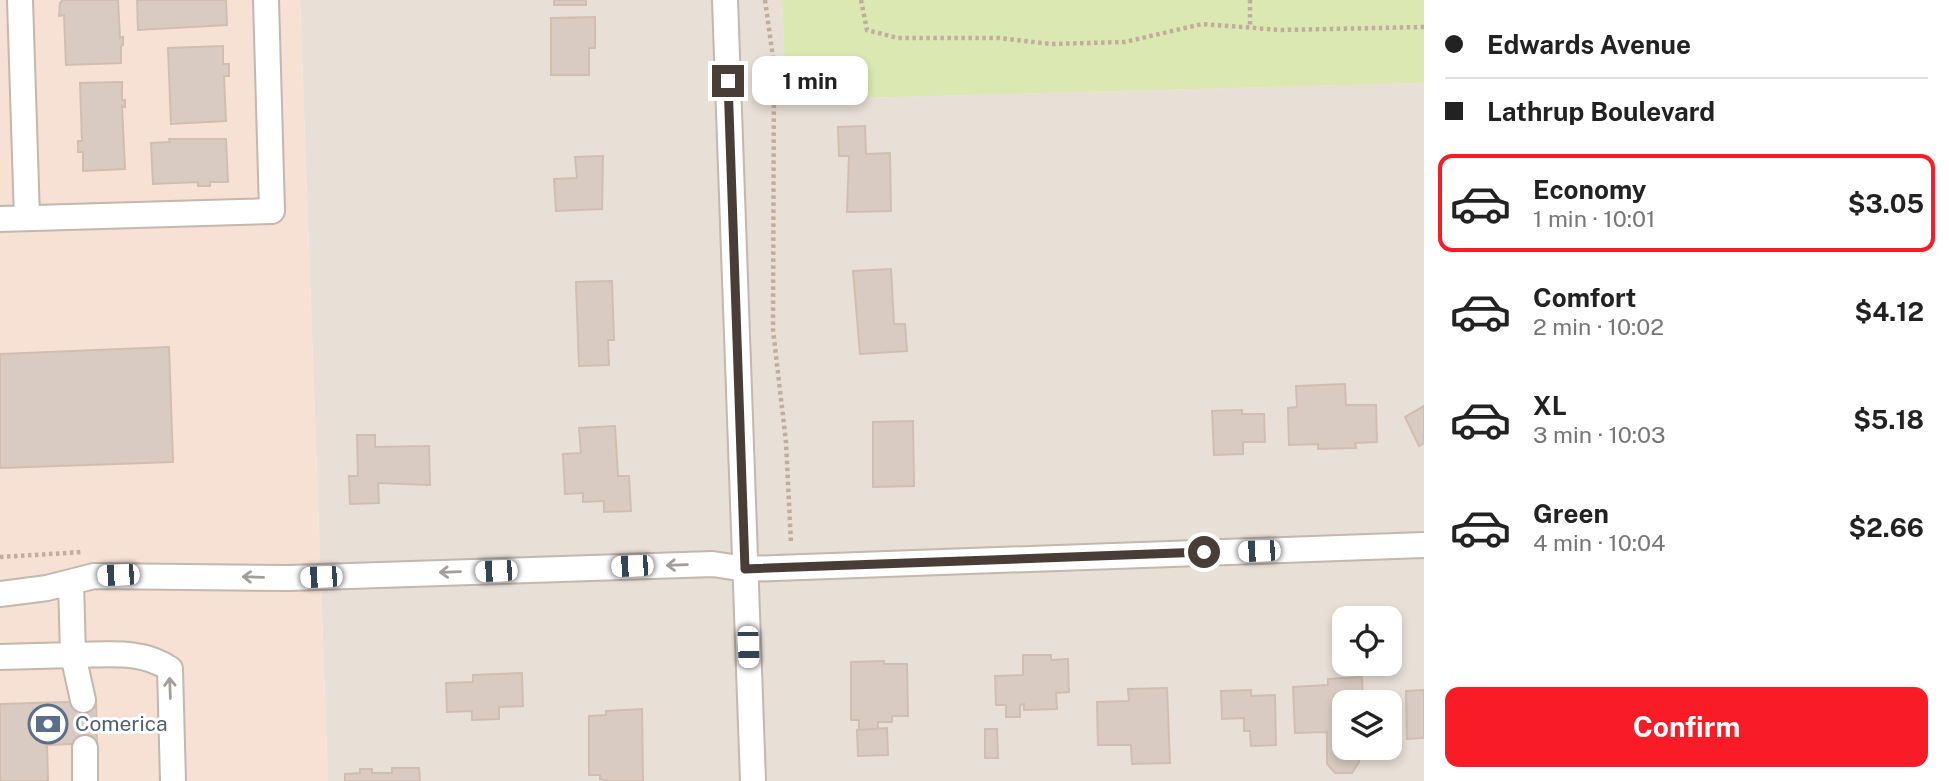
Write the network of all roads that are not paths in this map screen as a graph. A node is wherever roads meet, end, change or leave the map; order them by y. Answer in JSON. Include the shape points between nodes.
{"nodes":[{"id":1,"x":19,"y":0,"type":"edge"},
{"id":2,"x":266,"y":0,"type":"edge"},
{"id":3,"x":725,"y":0,"type":"edge"},
{"id":4,"x":27,"y":218,"type":"junction"},
{"id":5,"x":0,"y":219,"type":"edge"},
{"id":6,"x":1424,"y":545,"type":"edge"},
{"id":7,"x":745,"y":569,"type":"junction"},
{"id":8,"x":71,"y":582,"type":"junction"},
{"id":9,"x":0,"y":594,"type":"edge"},
{"id":10,"x":73,"y":655,"type":"junction"},
{"id":11,"x":0,"y":657,"type":"edge"},
{"id":12,"x":83,"y":700,"type":"tunnel mouth"},
{"id":13,"x":85,"y":748,"type":"tunnel mouth"},
{"id":14,"x":86,"y":781,"type":"edge"},
{"id":15,"x":173,"y":781,"type":"edge"},
{"id":16,"x":753,"y":781,"type":"edge"}],
"edges":[{"from":1,"to":4,"type":"street"},
{"from":2,"to":4,"type":"street","via":[[272,211]]},
{"from":3,"to":7,"type":"street"},
{"from":4,"to":5,"type":"street"},
{"from":6,"to":7,"type":"street"},
{"from":7,"to":8,"type":"street","one_way":true,"via":[[713,564],[289,578],[143,574]]},
{"from":7,"to":16,"type":"street"},
{"from":8,"to":9,"type":"street"},
{"from":8,"to":10,"type":"street"},
{"from":10,"to":11,"type":"street"},
{"from":10,"to":12,"type":"street"},
{"from":15,"to":10,"type":"street","one_way":true,"via":[[170,669],[143,655]]},
{"from":13,"to":14,"type":"street"}]}
